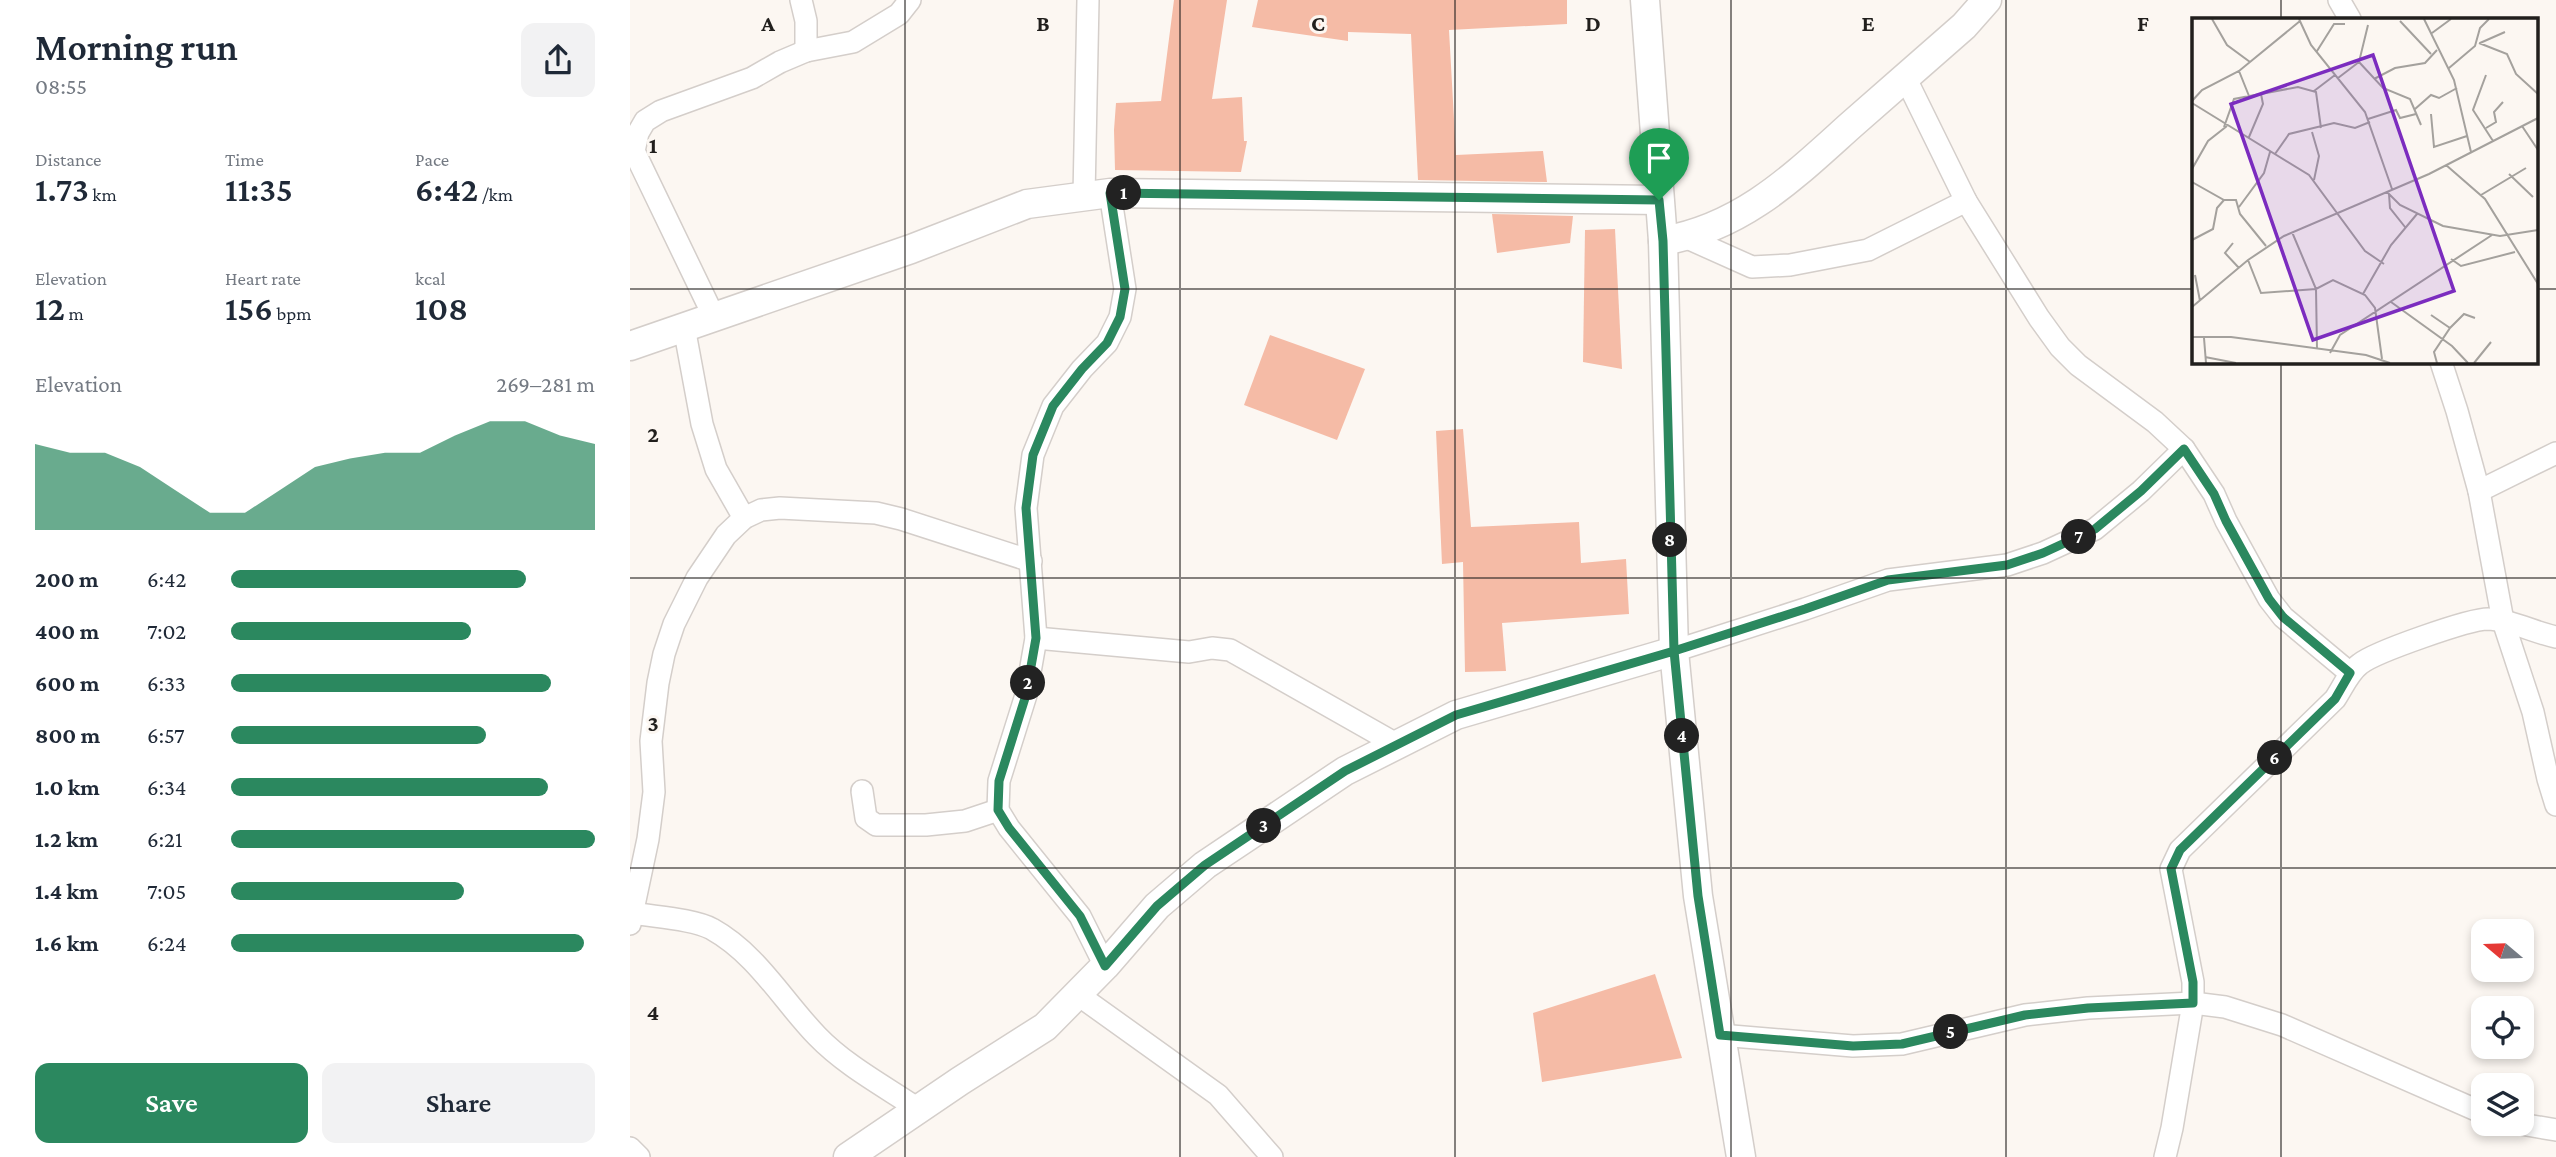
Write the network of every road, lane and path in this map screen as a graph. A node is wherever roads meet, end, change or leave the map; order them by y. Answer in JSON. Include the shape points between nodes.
{"nodes":[{"id":1,"x":801,"y":0,"type":"edge"},
{"id":2,"x":910,"y":0,"type":"edge"},
{"id":3,"x":1088,"y":0,"type":"edge"},
{"id":4,"x":1645,"y":0,"type":"edge"},
{"id":5,"x":1987,"y":0,"type":"edge"},
{"id":6,"x":2339,"y":0,"type":"edge"},
{"id":7,"x":2349,"y":18,"type":"edge"},
{"id":8,"x":806,"y":51,"type":"junction"},
{"id":9,"x":1905,"y":77,"type":"junction"},
{"id":10,"x":637,"y":115,"type":"edge"},
{"id":11,"x":1097,"y":195,"type":"junction"},
{"id":12,"x":1659,"y":200,"type":"junction"},
{"id":13,"x":1966,"y":201,"type":"junction"},
{"id":14,"x":1674,"y":239,"type":"junction"},
{"id":15,"x":714,"y":317,"type":"junction"},
{"id":16,"x":684,"y":327,"type":"junction"},
{"id":17,"x":630,"y":346,"type":"edge"},
{"id":18,"x":2442,"y":364,"type":"edge"},
{"id":19,"x":2184,"y":449,"type":"junction"},
{"id":20,"x":2556,"y":453,"type":"edge"},
{"id":21,"x":2479,"y":491,"type":"junction"},
{"id":22,"x":744,"y":518,"type":"junction"},
{"id":23,"x":1031,"y":562,"type":"junction"},
{"id":24,"x":2503,"y":621,"type":"junction"},
{"id":25,"x":2556,"y":637,"type":"edge"},
{"id":26,"x":1036,"y":638,"type":"junction"},
{"id":27,"x":1674,"y":651,"type":"junction"},
{"id":28,"x":2350,"y":673,"type":"junction"},
{"id":29,"x":1396,"y":744,"type":"junction"},
{"id":30,"x":862,"y":791,"type":"dead end"},
{"id":31,"x":2556,"y":805,"type":"edge"},
{"id":32,"x":998,"y":810,"type":"junction"},
{"id":33,"x":631,"y":918,"type":"edge"},
{"id":34,"x":1105,"y":966,"type":"junction"},
{"id":35,"x":1077,"y":994,"type":"junction"},
{"id":36,"x":2193,"y":1003,"type":"junction"},
{"id":37,"x":1720,"y":1035,"type":"junction"},
{"id":38,"x":2471,"y":1108,"type":"edge"},
{"id":39,"x":918,"y":1109,"type":"junction"},
{"id":40,"x":2534,"y":1126,"type":"edge"},
{"id":41,"x":2556,"y":1130,"type":"edge"},
{"id":42,"x":630,"y":1148,"type":"edge"},
{"id":43,"x":639,"y":1157,"type":"edge"},
{"id":44,"x":848,"y":1157,"type":"edge"},
{"id":45,"x":1272,"y":1157,"type":"edge"},
{"id":46,"x":1741,"y":1157,"type":"edge"},
{"id":47,"x":2165,"y":1157,"type":"edge"}],
"edges":[{"from":1,"to":8,"type":"street"},
{"from":2,"to":8,"type":"street","via":[[899,14],[853,42]]},
{"from":3,"to":11,"type":"street"},
{"from":4,"to":12,"type":"street"},
{"from":5,"to":9,"type":"street"},
{"from":6,"to":7,"type":"street"},
{"from":8,"to":10,"type":"street","via":[[752,79]]},
{"from":9,"to":13,"type":"street"},
{"from":9,"to":14,"type":"street","via":[[1792,178],[1750,208],[1710,229]]},
{"from":10,"to":15,"type":"street","via":[[634,151]]},
{"from":11,"to":12,"type":"street"},
{"from":11,"to":15,"type":"street","via":[[1027,204]]},
{"from":11,"to":23,"type":"street","via":[[1125,289],[1120,317],[1107,343],[1053,406],[1033,455],[1026,508]]},
{"from":12,"to":14,"type":"street"},
{"from":13,"to":14,"type":"street","via":[[1868,250],[1790,265],[1752,267]]},
{"from":13,"to":19,"type":"street","via":[[2060,347]]},
{"from":14,"to":27,"type":"street"},
{"from":15,"to":16,"type":"street"},
{"from":16,"to":17,"type":"street"},
{"from":16,"to":22,"type":"street","via":[[702,424],[716,469]]},
{"from":18,"to":21,"type":"street"},
{"from":19,"to":27,"type":"street","via":[[2095,529],[2043,553],[2007,565],[1888,580]]},
{"from":19,"to":28,"type":"street","via":[[2214,494],[2269,599],[2283,617]]},
{"from":20,"to":21,"type":"street"},
{"from":21,"to":24,"type":"street"},
{"from":22,"to":23,"type":"street","via":[[780,508],[876,513]]},
{"from":22,"to":33,"type":"street","via":[[726,535],[697,578],[664,654],[651,741],[654,792]]},
{"from":23,"to":26,"type":"street"},
{"from":24,"to":25,"type":"street"},
{"from":24,"to":28,"type":"street","via":[[2485,619],[2418,638],[2361,662]]},
{"from":24,"to":31,"type":"street","via":[[2533,712]]},
{"from":26,"to":29,"type":"street","via":[[1189,652],[1230,650]]},
{"from":26,"to":32,"type":"street","via":[[1026,695],[999,781]]},
{"from":27,"to":29,"type":"street","via":[[1456,715]]},
{"from":27,"to":37,"type":"street","via":[[1698,896]]},
{"from":28,"to":36,"type":"street","via":[[2335,699],[2174,860],[2171,869]]},
{"from":29,"to":34,"type":"street","via":[[1345,771],[1205,865],[1157,906]]},
{"from":30,"to":32,"type":"street","via":[[866,818],[876,825],[965,821]]},
{"from":32,"to":34,"type":"street","via":[[1080,916]]},
{"from":33,"to":39,"type":"street","via":[[710,928],[762,971],[817,1036],[842,1058]]},
{"from":34,"to":35,"type":"street"},
{"from":35,"to":39,"type":"street","via":[[1045,1027]]},
{"from":35,"to":45,"type":"street","via":[[1218,1095]]},
{"from":36,"to":37,"type":"street","via":[[2025,1015],[1902,1044],[1853,1046]]},
{"from":36,"to":38,"type":"street","via":[[2225,1007],[2283,1025]]},
{"from":36,"to":47,"type":"street"},
{"from":37,"to":46,"type":"street"},
{"from":39,"to":44,"type":"street"},
{"from":40,"to":41,"type":"street"},
{"from":42,"to":43,"type":"street"}]}
